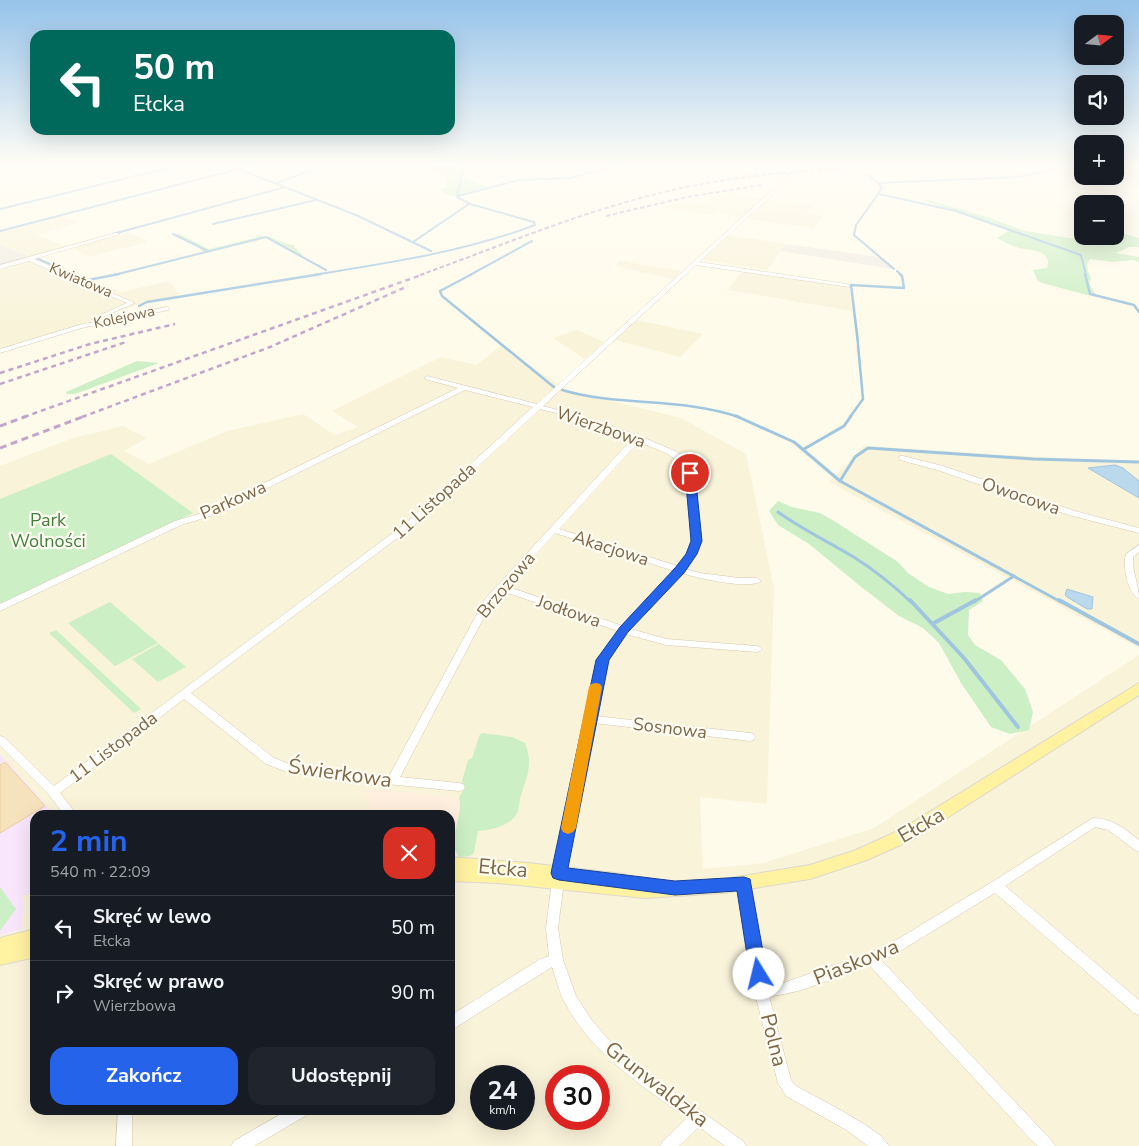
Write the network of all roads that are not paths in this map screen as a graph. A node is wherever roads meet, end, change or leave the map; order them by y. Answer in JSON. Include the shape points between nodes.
{"nodes":[{"id":1,"x":744,"y":217,"type":"edge"},
{"id":2,"x":118,"y":234,"type":"dead end"},
{"id":3,"x":29,"y":259,"type":"junction"},
{"id":4,"x":695,"y":263,"type":"junction"},
{"id":5,"x":0,"y":267,"type":"edge"},
{"id":6,"x":847,"y":286,"type":"dead end"},
{"id":7,"x":132,"y":303,"type":"joint"},
{"id":8,"x":167,"y":308,"type":"dead end"},
{"id":9,"x":81,"y":326,"type":"junction"},
{"id":10,"x":0,"y":351,"type":"edge"},
{"id":11,"x":426,"y":378,"type":"dead end"},
{"id":12,"x":464,"y":388,"type":"junction"},
{"id":13,"x":539,"y":407,"type":"junction"},
{"id":14,"x":637,"y":438,"type":"junction"},
{"id":15,"x":903,"y":458,"type":"dead end"},
{"id":16,"x":554,"y":530,"type":"junction"},
{"id":17,"x":1139,"y":530,"type":"edge"},
{"id":18,"x":1139,"y":548,"type":"edge"},
{"id":19,"x":680,"y":571,"type":"junction"},
{"id":20,"x":757,"y":581,"type":"dead end"},
{"id":21,"x":500,"y":587,"type":"junction"},
{"id":22,"x":1139,"y":596,"type":"edge"},
{"id":23,"x":0,"y":608,"type":"edge"},
{"id":24,"x":624,"y":630,"type":"junction"},
{"id":25,"x":757,"y":649,"type":"dead end"},
{"id":26,"x":1139,"y":688,"type":"edge"},
{"id":27,"x":184,"y":693,"type":"junction"},
{"id":28,"x":590,"y":718,"type":"junction"},
{"id":29,"x":750,"y":737,"type":"dead end"},
{"id":30,"x":0,"y":740,"type":"edge"},
{"id":31,"x":392,"y":781,"type":"junction"},
{"id":32,"x":459,"y":788,"type":"dead end"},
{"id":33,"x":53,"y":792,"type":"junction"},
{"id":34,"x":67,"y":810,"type":"edge"},
{"id":35,"x":1139,"y":847,"type":"edge"},
{"id":36,"x":455,"y":865,"type":"edge"},
{"id":37,"x":455,"y":874,"type":"edge"},
{"id":38,"x":558,"y":878,"type":"junction"},
{"id":39,"x":744,"y":884,"type":"junction"},
{"id":40,"x":996,"y":886,"type":"junction"},
{"id":41,"x":30,"y":938,"type":"edge"},
{"id":42,"x":0,"y":946,"type":"edge"},
{"id":43,"x":30,"y":950,"type":"edge"},
{"id":44,"x":0,"y":957,"type":"edge"},
{"id":45,"x":872,"y":959,"type":"junction"},
{"id":46,"x":556,"y":960,"type":"junction"},
{"id":47,"x":762,"y":990,"type":"junction"},
{"id":48,"x":1139,"y":1009,"type":"edge"},
{"id":49,"x":455,"y":1021,"type":"edge"},
{"id":50,"x":125,"y":1115,"type":"edge"},
{"id":51,"x":293,"y":1115,"type":"edge"},
{"id":52,"x":699,"y":1117,"type":"junction"},
{"id":53,"x":124,"y":1146,"type":"edge"},
{"id":54,"x":239,"y":1146,"type":"edge"},
{"id":55,"x":668,"y":1146,"type":"edge"},
{"id":56,"x":738,"y":1146,"type":"edge"},
{"id":57,"x":881,"y":1146,"type":"edge"},
{"id":58,"x":1047,"y":1146,"type":"edge"}],
"edges":[{"from":1,"to":4,"type":"street","name":"11 Listopada"},
{"from":2,"to":3,"type":"street"},
{"from":3,"to":5,"type":"street"},
{"from":3,"to":7,"type":"street","name":"Kwiatowa"},
{"from":4,"to":6,"type":"street"},
{"from":4,"to":13,"type":"street","name":"11 Listopada"},
{"from":7,"to":9,"type":"street","name":"Kolejowa"},
{"from":8,"to":9,"type":"street","name":"Kolejowa"},
{"from":9,"to":10,"type":"street","name":"Kolejowa"},
{"from":11,"to":12,"type":"street","name":"Wierzbowa"},
{"from":12,"to":13,"type":"street","name":"Wierzbowa"},
{"from":12,"to":23,"type":"street","name":"Parkowa","via":[[208,514],[178,524]]},
{"from":13,"to":14,"type":"street","name":"Wierzbowa","via":[[590,420]]},
{"from":13,"to":27,"type":"street","name":"11 Listopada","via":[[409,525]]},
{"from":14,"to":16,"type":"street","name":"Brzozowa"},
{"from":14,"to":19,"type":"street","name":"Wierzbowa","via":[[674,454],[688,469],[696,541]]},
{"from":15,"to":17,"type":"street","name":"Owocowa","via":[[1072,513]]},
{"from":16,"to":19,"type":"street","name":"Akacjowa"},
{"from":16,"to":21,"type":"street","name":"Brzozowa"},
{"from":18,"to":22,"type":"street","via":[[1128,556],[1128,563],[1131,581]]},
{"from":19,"to":20,"type":"street","name":"Akacjowa","via":[[722,580]]},
{"from":19,"to":24,"type":"street","name":"Wierzbowa"},
{"from":21,"to":24,"type":"street","name":"Jodłowa"},
{"from":21,"to":31,"type":"street","name":"Brzozowa","via":[[481,611]]},
{"from":24,"to":25,"type":"street","name":"Jodłowa","via":[[666,642]]},
{"from":24,"to":28,"type":"street","name":"Wierzbowa","via":[[610,646],[600,667]]},
{"from":26,"to":39,"type":"main road","name":"Ełcka","via":[[908,834],[834,865]]},
{"from":27,"to":31,"type":"street","name":"Świerkowa","via":[[270,762],[325,774]]},
{"from":27,"to":33,"type":"street","name":"11 Listopada"},
{"from":28,"to":29,"type":"street","name":"Sosnowa"},
{"from":28,"to":38,"type":"street","name":"Wierzbowa"},
{"from":30,"to":33,"type":"street"},
{"from":31,"to":32,"type":"street","name":"Świerkowa"},
{"from":33,"to":34,"type":"street"},
{"from":35,"to":40,"type":"street","name":"Piaskowa","via":[[1102,822],[1093,823]]},
{"from":36,"to":38,"type":"main road","name":"Ełcka"},
{"from":37,"to":38,"type":"main road","name":"Ełcka"},
{"from":38,"to":39,"type":"main road","name":"Ełcka","via":[[638,890]]},
{"from":38,"to":46,"type":"street","name":"Grunwaldzka","via":[[552,928]]},
{"from":39,"to":47,"type":"street","name":"Polna"},
{"from":40,"to":45,"type":"street","name":"Piaskowa"},
{"from":40,"to":48,"type":"street"},
{"from":41,"to":42,"type":"main road"},
{"from":43,"to":44,"type":"main road"},
{"from":45,"to":47,"type":"street","name":"Piaskowa","via":[[783,989]]},
{"from":45,"to":58,"type":"street"},
{"from":46,"to":49,"type":"street"},
{"from":46,"to":52,"type":"street","name":"Grunwaldzka","via":[[570,999],[602,1043],[632,1070]]},
{"from":47,"to":57,"type":"street","name":"Polna","via":[[785,1083],[791,1090]]},
{"from":50,"to":53,"type":"street"},
{"from":51,"to":54,"type":"street"},
{"from":52,"to":55,"type":"street"},
{"from":52,"to":56,"type":"street","name":"Grunwaldzka"}]}
